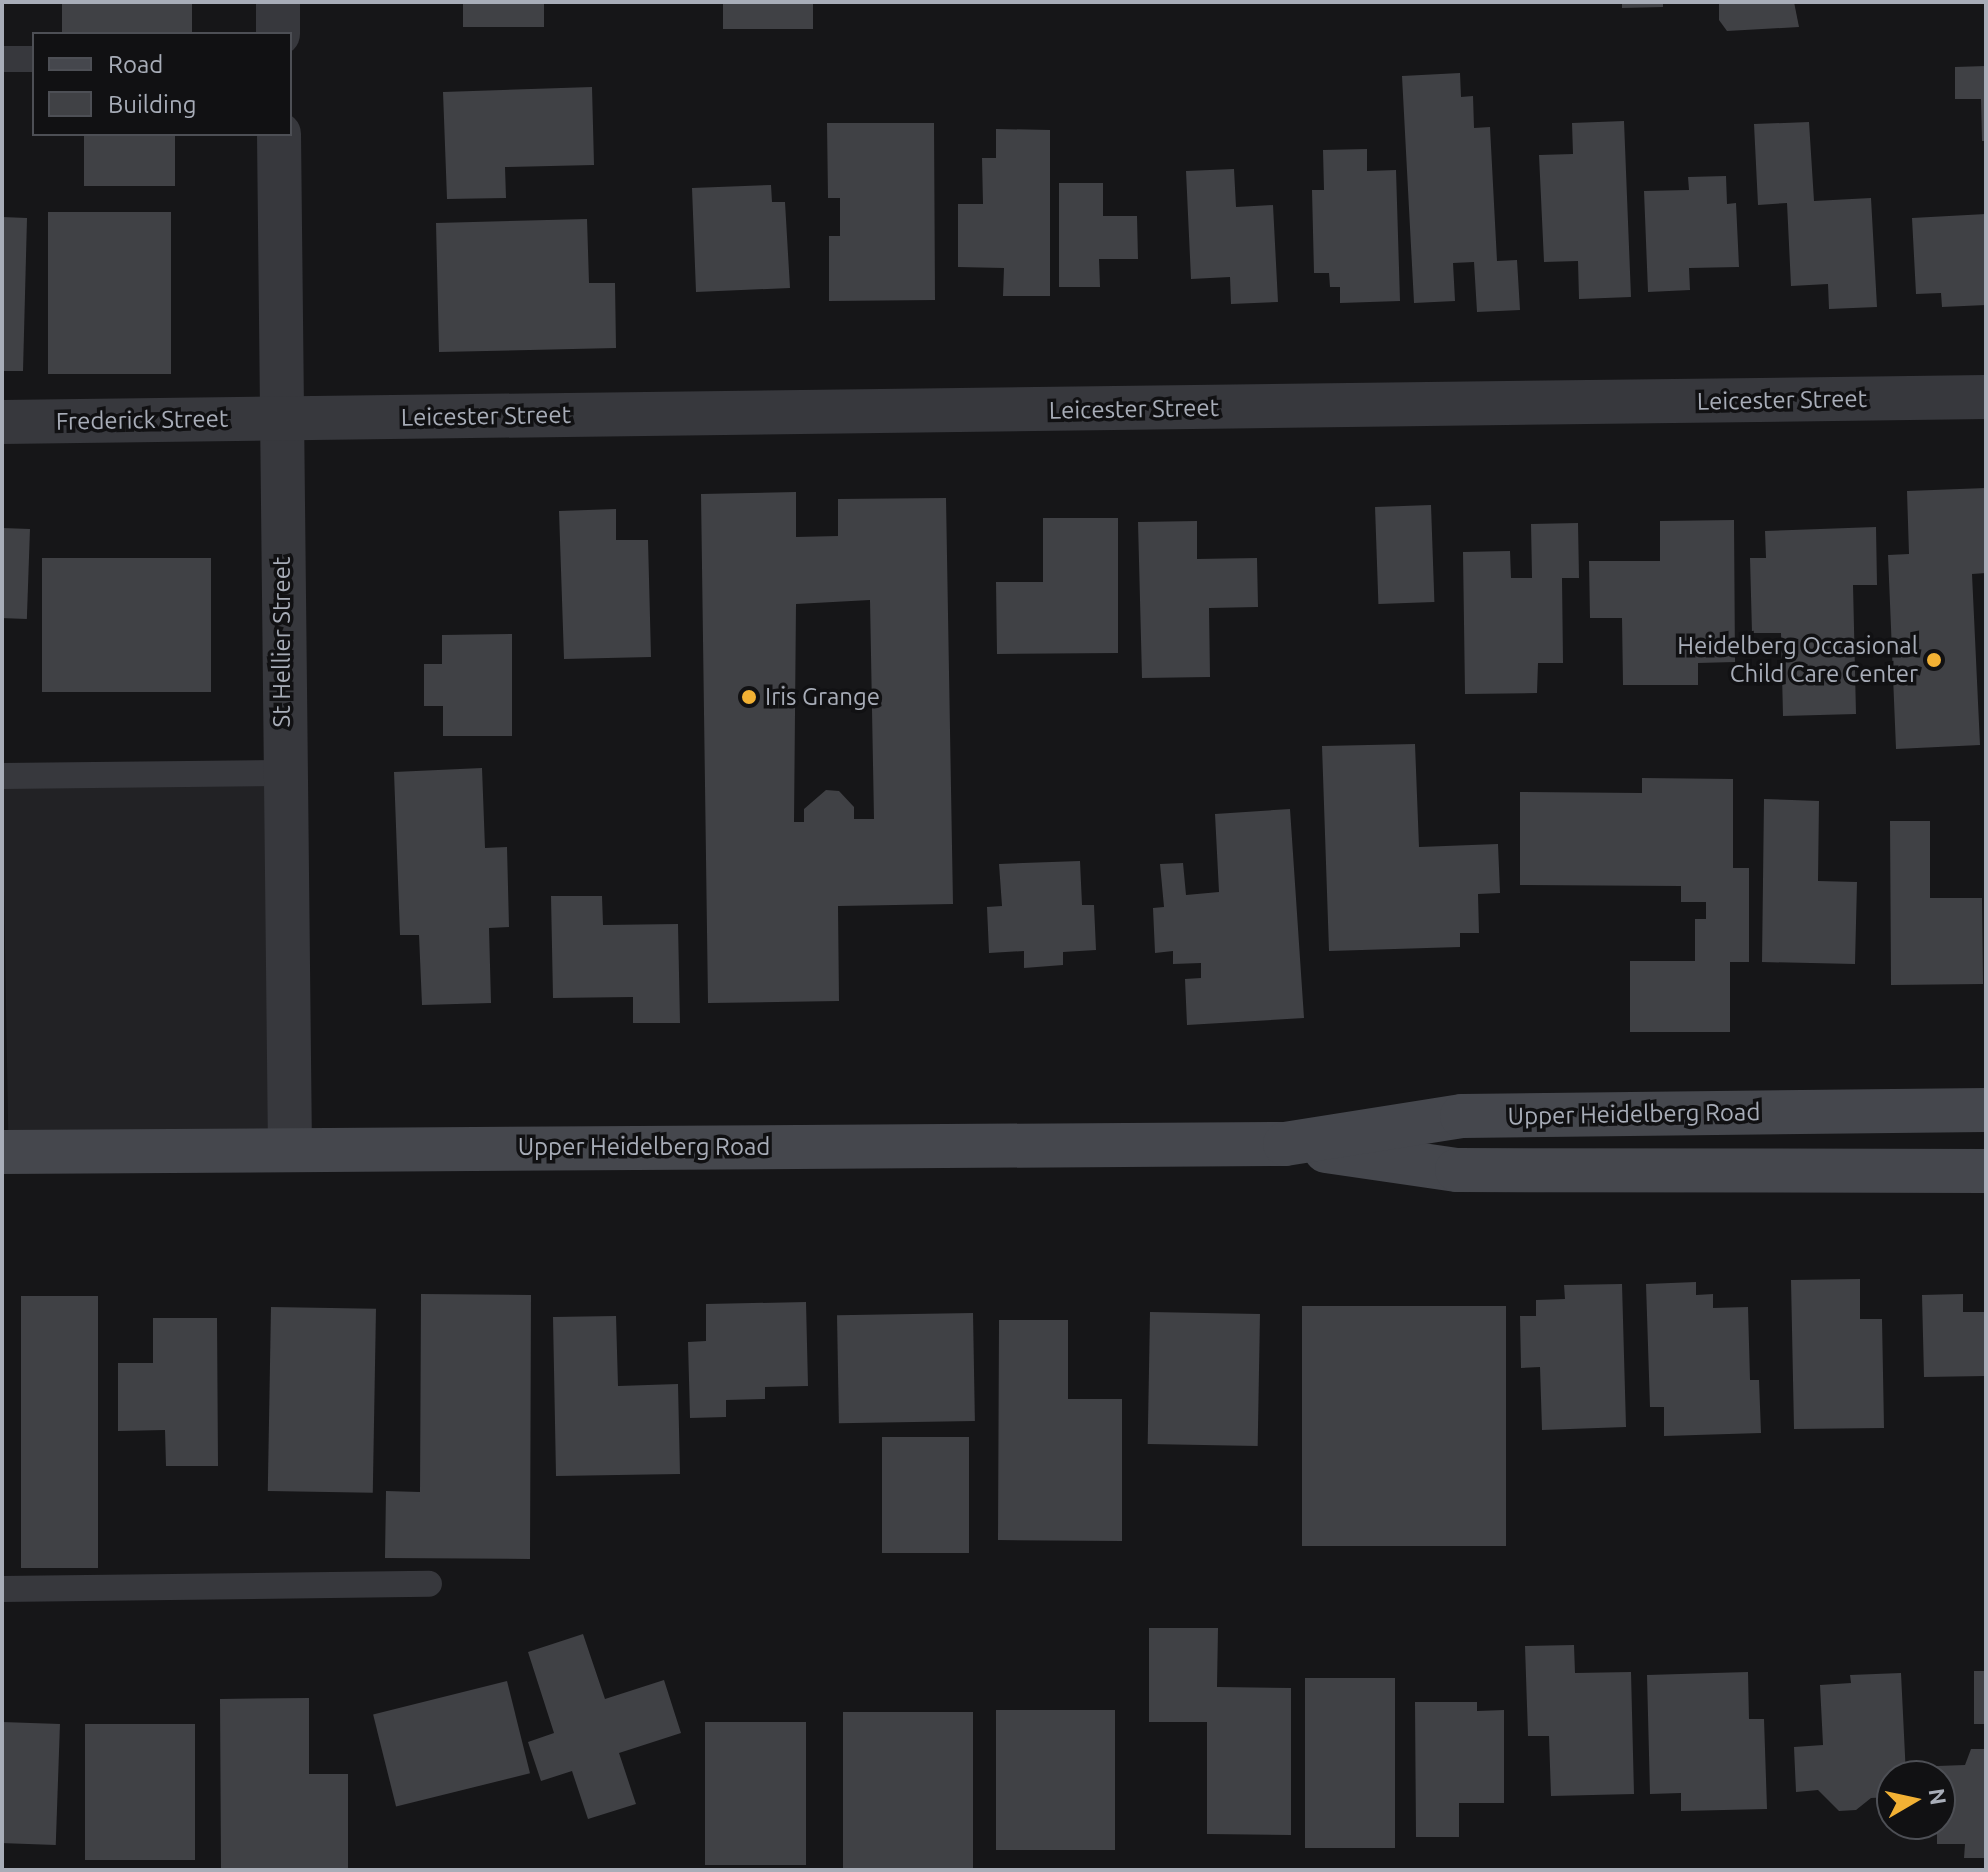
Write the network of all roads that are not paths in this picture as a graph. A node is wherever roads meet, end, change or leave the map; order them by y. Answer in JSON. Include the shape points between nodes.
{"nodes":[{"id":1,"x":278,"y":2,"type":"edge"},
{"id":2,"x":278,"y":32,"type":"edge"},
{"id":3,"x":2,"y":59,"type":"edge"},
{"id":4,"x":32,"y":59,"type":"edge"},
{"id":5,"x":279,"y":136,"type":"edge"},
{"id":6,"x":1986,"y":397,"type":"edge"},
{"id":7,"x":281,"y":419,"type":"junction"},
{"id":8,"x":2,"y":422,"type":"edge"},
{"id":9,"x":283,"y":773,"type":"junction"},
{"id":10,"x":2,"y":776,"type":"edge"},
{"id":11,"x":1986,"y":1110,"type":"edge"},
{"id":12,"x":1285,"y":1144,"type":"junction"},
{"id":13,"x":290,"y":1149,"type":"junction"},
{"id":14,"x":2,"y":1152,"type":"edge"},
{"id":15,"x":1986,"y":1171,"type":"edge"},
{"id":16,"x":429,"y":1584,"type":"dead end"},
{"id":17,"x":2,"y":1589,"type":"edge"}],
"edges":[{"from":1,"to":2,"type":"street"},
{"from":3,"to":4,"type":"lane"},
{"from":5,"to":7,"type":"street","name":"St Hellier Street"},
{"from":6,"to":7,"type":"street","name":"Leicester Street"},
{"from":7,"to":8,"type":"street","name":"Frederick Street"},
{"from":7,"to":9,"type":"street","name":"St Hellier Street"},
{"from":9,"to":10,"type":"lane"},
{"from":9,"to":13,"type":"street","name":"St Hellier Street"},
{"from":11,"to":12,"type":"main road","name":"Upper Heidelberg Road","via":[[1462,1116]]},
{"from":12,"to":13,"type":"main road","name":"Upper Heidelberg Road"},
{"from":12,"to":15,"type":"main road","name":"Upper Heidelberg Road","via":[[1457,1170]]},
{"from":13,"to":14,"type":"main road","name":"Upper Heidelberg Road"},
{"from":16,"to":17,"type":"lane"}]}
